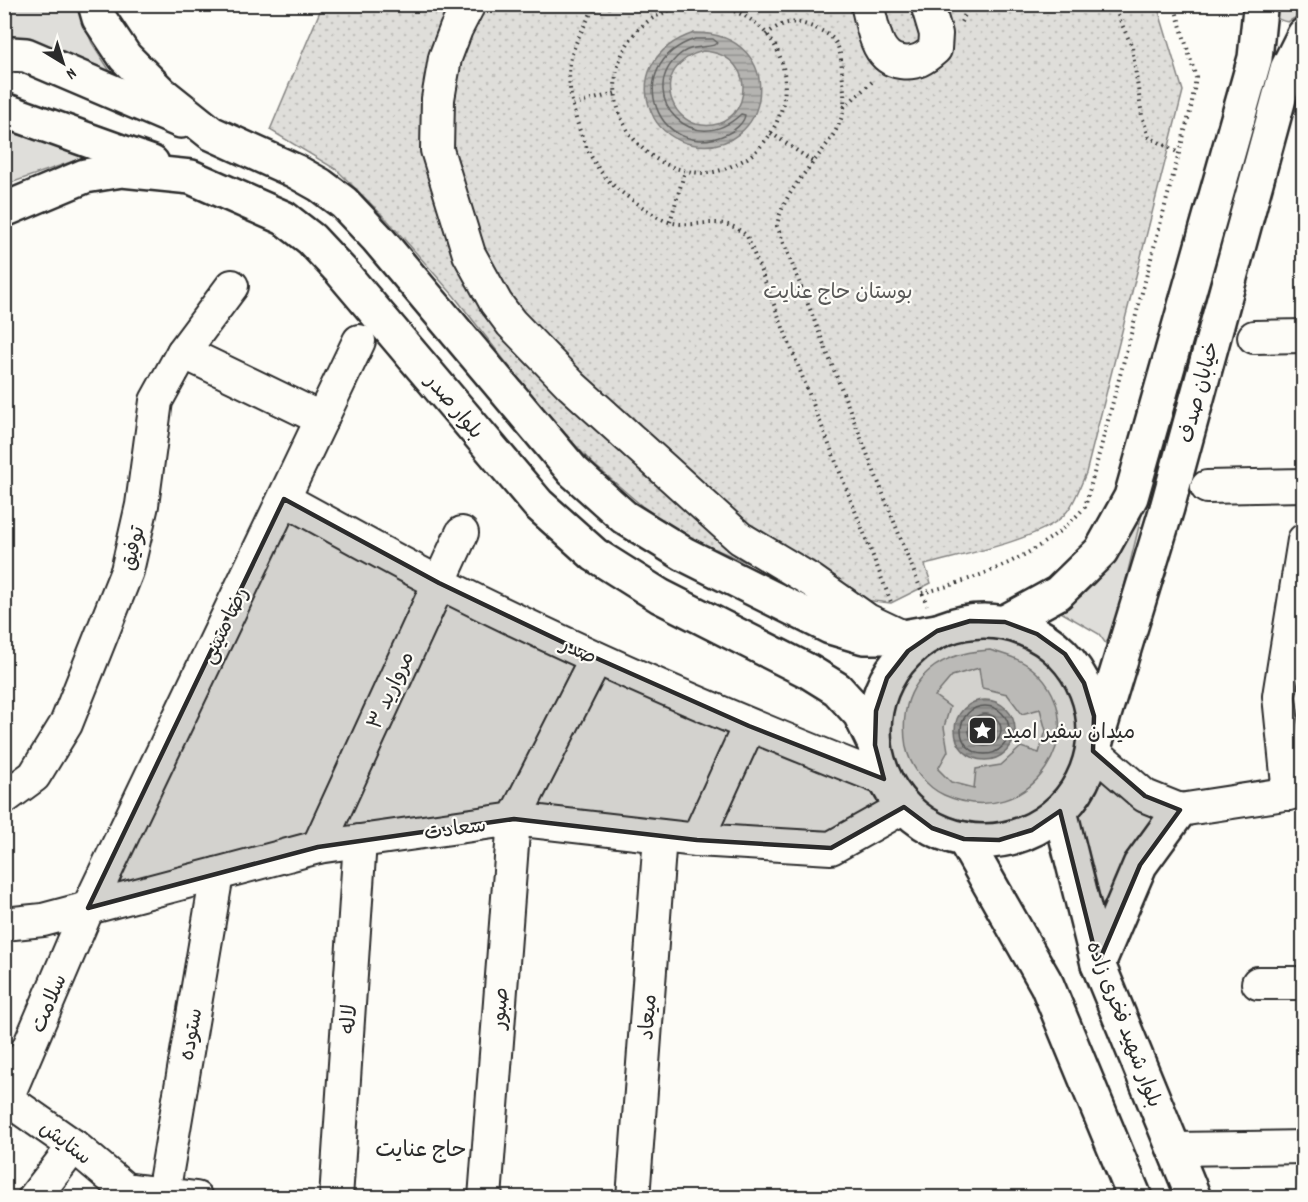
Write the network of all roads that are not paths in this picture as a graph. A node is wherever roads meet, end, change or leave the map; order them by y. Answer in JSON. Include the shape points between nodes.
{"nodes":[{"id":1,"x":95,"y":4,"type":"edge"},
{"id":2,"x":469,"y":4,"type":"edge"},
{"id":3,"x":867,"y":4,"type":"edge"},
{"id":4,"x":927,"y":4,"type":"edge"},
{"id":5,"x":1260,"y":7,"type":"edge"},
{"id":6,"x":1304,"y":27,"type":"edge"},
{"id":7,"x":1304,"y":35,"type":"edge"},
{"id":8,"x":4,"y":57,"type":"edge"},
{"id":9,"x":4,"y":110,"type":"edge"},
{"id":10,"x":211,"y":133,"type":"junction"},
{"id":11,"x":191,"y":177,"type":"junction"},
{"id":12,"x":4,"y":210,"type":"edge"},
{"id":13,"x":232,"y":286,"type":"dead end"},
{"id":14,"x":1304,"y":336,"type":"edge"},
{"id":15,"x":1254,"y":337,"type":"dead end"},
{"id":16,"x":359,"y":341,"type":"dead end"},
{"id":17,"x":183,"y":352,"type":"junction"},
{"id":18,"x":322,"y":419,"type":"junction"},
{"id":19,"x":1304,"y":485,"type":"edge"},
{"id":20,"x":1208,"y":487,"type":"dead end"},
{"id":21,"x":284,"y":499,"type":"junction"},
{"id":22,"x":462,"y":533,"type":"dead end"},
{"id":23,"x":1304,"y":540,"type":"edge"},
{"id":24,"x":440,"y":583,"type":"junction"},
{"id":25,"x":1005,"y":622,"type":"junction"},
{"id":26,"x":902,"y":623,"type":"junction"},
{"id":27,"x":937,"y":631,"type":"junction"},
{"id":28,"x":596,"y":658,"type":"junction"},
{"id":29,"x":749,"y":726,"type":"junction"},
{"id":30,"x":875,"y":746,"type":"junction"},
{"id":31,"x":1093,"y":751,"type":"junction"},
{"id":32,"x":884,"y":779,"type":"junction"},
{"id":33,"x":1296,"y":793,"type":"edge"},
{"id":34,"x":4,"y":798,"type":"edge"},
{"id":35,"x":904,"y":807,"type":"junction"},
{"id":36,"x":1180,"y":810,"type":"junction"},
{"id":37,"x":1060,"y":811,"type":"junction"},
{"id":38,"x":514,"y":819,"type":"junction"},
{"id":39,"x":660,"y":836,"type":"junction"},
{"id":40,"x":964,"y":839,"type":"junction"},
{"id":41,"x":697,"y":840,"type":"junction"},
{"id":42,"x":360,"y":841,"type":"junction"},
{"id":43,"x":318,"y":847,"type":"junction"},
{"id":44,"x":217,"y":874,"type":"junction"},
{"id":45,"x":88,"y":908,"type":"junction"},
{"id":46,"x":4,"y":924,"type":"edge"},
{"id":47,"x":1098,"y":964,"type":"junction"},
{"id":48,"x":1304,"y":983,"type":"edge"},
{"id":49,"x":1258,"y":984,"type":"dead end"},
{"id":50,"x":6,"y":1098,"type":"edge"},
{"id":51,"x":74,"y":1146,"type":"junction"},
{"id":52,"x":1304,"y":1147,"type":"edge"},
{"id":53,"x":1174,"y":1149,"type":"junction"},
{"id":54,"x":163,"y":1194,"type":"junction"},
{"id":55,"x":34,"y":1197,"type":"edge"},
{"id":56,"x":196,"y":1197,"type":"edge"},
{"id":57,"x":336,"y":1197,"type":"edge"},
{"id":58,"x":485,"y":1197,"type":"edge"},
{"id":59,"x":633,"y":1197,"type":"edge"},
{"id":60,"x":1135,"y":1197,"type":"edge"},
{"id":61,"x":1194,"y":1197,"type":"edge"}],
"edges":[{"from":1,"to":10,"type":"main road","via":[[99,18],[125,57],[161,93]]},
{"from":2,"to":26,"type":"street","via":[[445,58],[438,99],[437,150],[469,254],[496,303],[572,386],[740,537],[867,620]]},
{"from":3,"to":4,"type":"street","via":[[878,45],[886,57],[911,63],[935,49],[936,34]]},
{"from":5,"to":6,"type":"main road","via":[[1267,24],[1278,31]]},
{"from":5,"to":25,"type":"main road","name":"خیابان صدف","via":[[1255,58],[1131,497],[1101,550],[1058,593]]},
{"from":7,"to":31,"type":"main road","name":"خیابان صدف","via":[[1287,69],[1167,508]]},
{"from":8,"to":10,"type":"main road","via":[[26,55]]},
{"from":9,"to":11,"type":"main road"},
{"from":10,"to":26,"type":"main road","via":[[295,171],[344,203],[573,471],[624,516],[684,554],[830,627],[864,637]]},
{"from":11,"to":12,"type":"main road","name":"بلوار صدر","via":[[122,171],[85,176]]},
{"from":11,"to":30,"type":"main road","name":"بلوار صدر","via":[[284,218],[311,239],[538,504],[595,555],[660,596],[837,689],[860,714]]},
{"from":13,"to":17,"type":"street","name":"توفیق"},
{"from":14,"to":15,"type":"street"},
{"from":16,"to":18,"type":"street","name":"رضا متینی"},
{"from":17,"to":18,"type":"street"},
{"from":17,"to":34,"type":"street","name":"توفیق","via":[[156,401],[135,539],[114,608],[82,689],[34,776]]},
{"from":18,"to":21,"type":"street","name":"رضا متینی"},
{"from":19,"to":20,"type":"street"},
{"from":21,"to":24,"type":"street","name":"صدر"},
{"from":21,"to":45,"type":"street","name":"رضا متینی"},
{"from":22,"to":24,"type":"street","name":"مروارید ۳"},
{"from":23,"to":33,"type":"street","via":[[1279,696]]},
{"from":24,"to":28,"type":"street","name":"صدر"},
{"from":24,"to":43,"type":"street","name":"مروارید ۳"},
{"from":25,"to":27,"type":"main road","via":[[970,621]]},
{"from":25,"to":31,"type":"main road","via":[[1037,634],[1065,654],[1084,683],[1094,716]]},
{"from":26,"to":27,"type":"main road"},
{"from":27,"to":30,"type":"main road","via":[[908,651],[887,678],[876,711]]},
{"from":28,"to":29,"type":"street","name":"صدر"},
{"from":28,"to":38,"type":"street"},
{"from":29,"to":32,"type":"street","name":"صدر"},
{"from":29,"to":41,"type":"street"},
{"from":30,"to":32,"type":"main road"},
{"from":31,"to":36,"type":"street","via":[[1145,796]]},
{"from":31,"to":37,"type":"main road","via":[[1082,783]]},
{"from":32,"to":35,"type":"main road"},
{"from":33,"to":36,"type":"street"},
{"from":35,"to":40,"type":"main road","via":[[932,828]]},
{"from":35,"to":41,"type":"street","name":"سعادت","via":[[831,848]]},
{"from":36,"to":47,"type":"main road","via":[[1140,865]]},
{"from":37,"to":40,"type":"main road","via":[[1032,830],[999,840]]},
{"from":37,"to":47,"type":"main road","name":"بلوار شهید فخری زاده"},
{"from":38,"to":39,"type":"street","name":"سعادت"},
{"from":38,"to":42,"type":"street","name":"سعادت"},
{"from":38,"to":58,"type":"street","name":"صبور"},
{"from":39,"to":41,"type":"street","name":"سعادت"},
{"from":39,"to":59,"type":"street","name":"میعاد"},
{"from":40,"to":60,"type":"main road","via":[[1047,985]]},
{"from":42,"to":43,"type":"street","name":"سعادت"},
{"from":42,"to":57,"type":"street","name":"لاله"},
{"from":43,"to":44,"type":"street","name":"سعادت"},
{"from":44,"to":45,"type":"street","name":"سعادت"},
{"from":44,"to":54,"type":"street","name":"ستوده"},
{"from":45,"to":46,"type":"street","name":"سعادت","via":[[43,920]]},
{"from":45,"to":50,"type":"street","name":"سلامت"},
{"from":47,"to":53,"type":"main road","name":"بلوار شهید فخری زاده"},
{"from":48,"to":49,"type":"street"},
{"from":50,"to":51,"type":"street","name":"ستایش"},
{"from":51,"to":54,"type":"street","name":"ستایش","via":[[125,1189]]},
{"from":51,"to":55,"type":"street"},
{"from":52,"to":53,"type":"street"},
{"from":53,"to":61,"type":"main road","name":"بلوار شهید فخری زاده"},
{"from":54,"to":56,"type":"street","name":"ستایش"}]}
